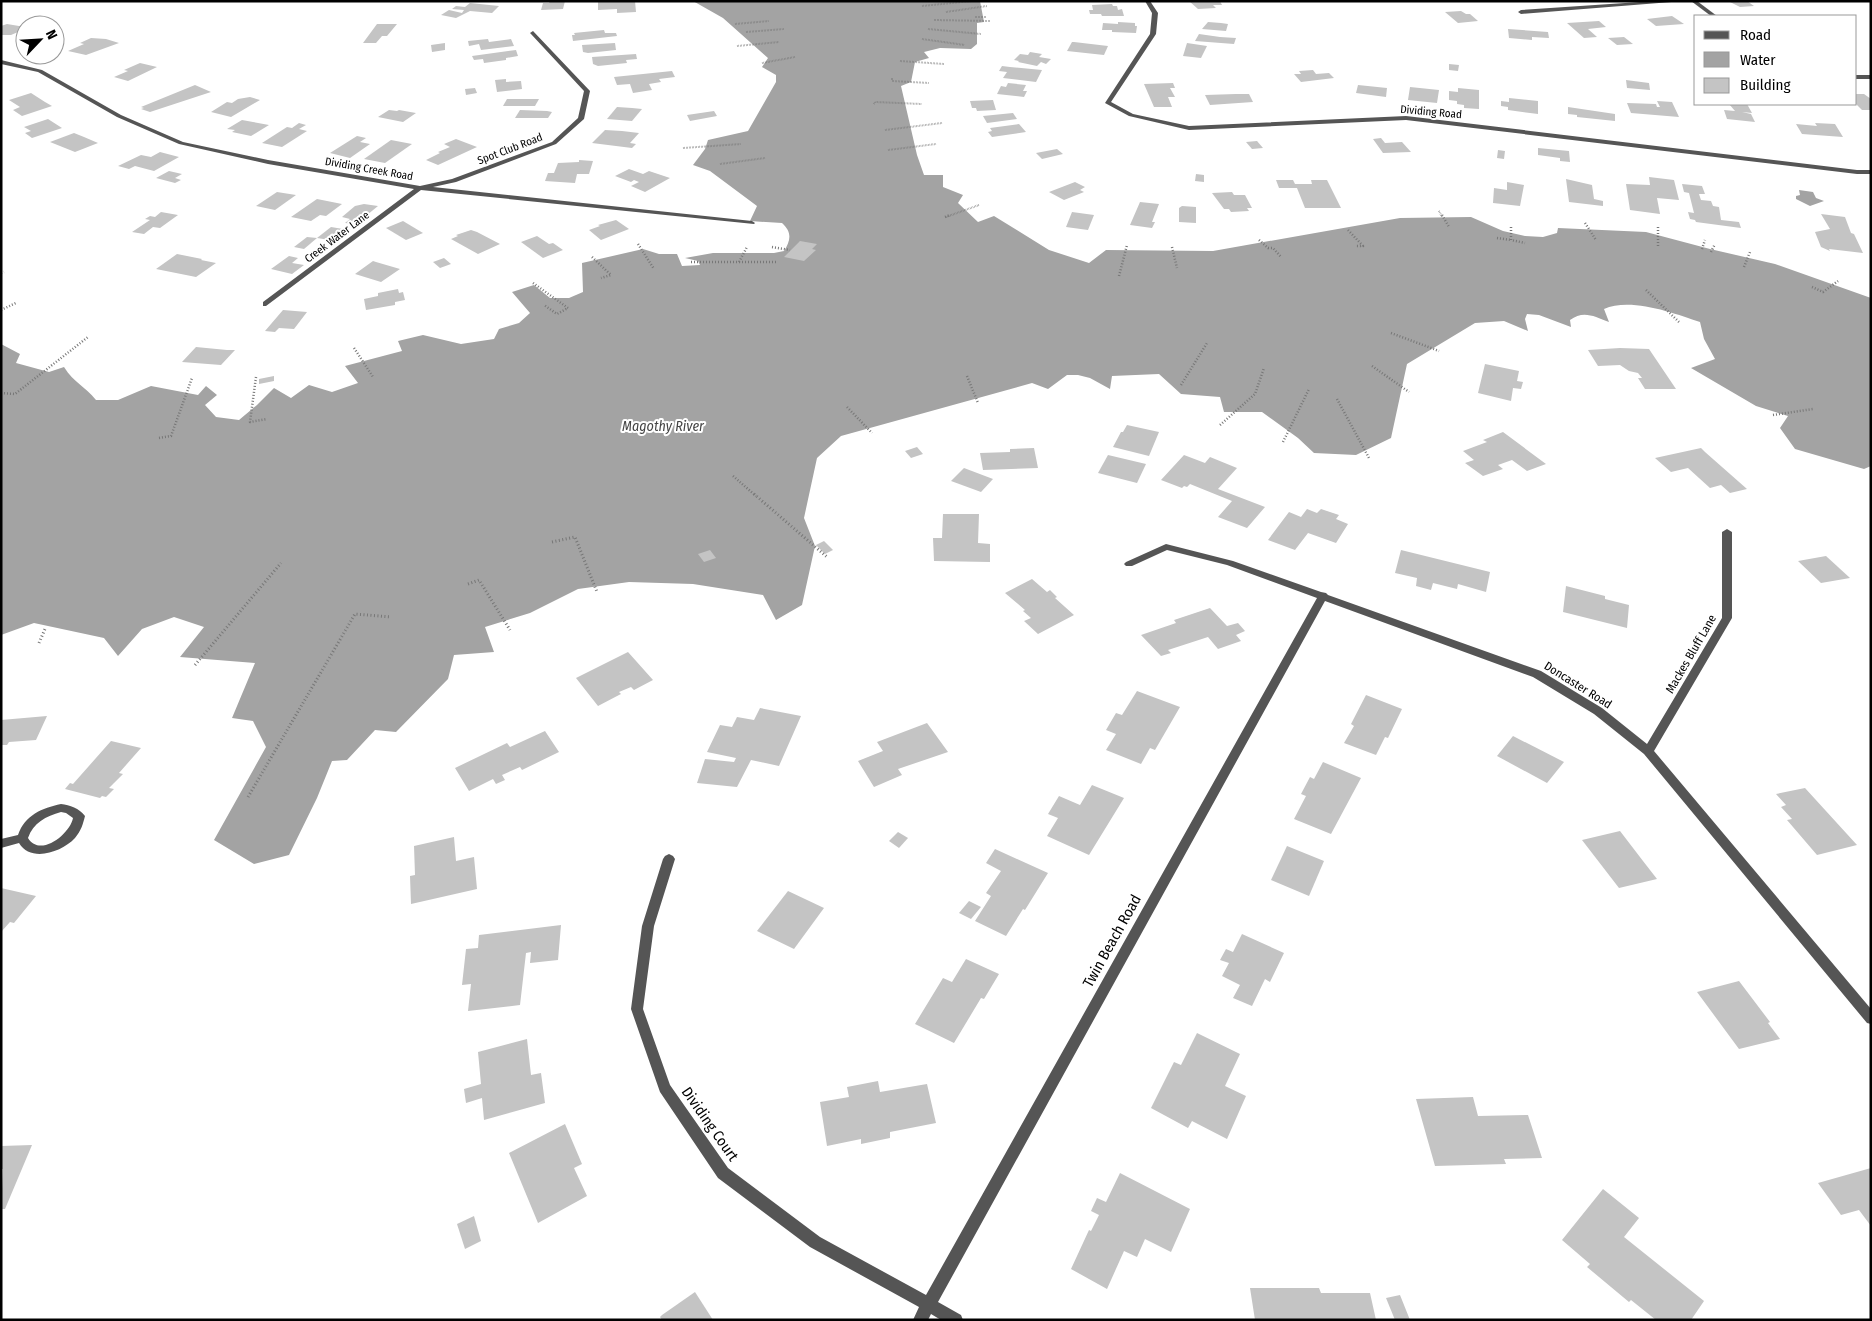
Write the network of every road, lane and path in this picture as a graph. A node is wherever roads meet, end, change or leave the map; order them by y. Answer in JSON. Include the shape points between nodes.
{"nodes":[{"id":1,"x":972,"y":1,"type":"edge"},
{"id":2,"x":1147,"y":1,"type":"edge"},
{"id":3,"x":1682,"y":1,"type":"edge"},
{"id":4,"x":1692,"y":1,"type":"edge"},
{"id":5,"x":922,"y":6,"type":"dead end"},
{"id":6,"x":987,"y":6,"type":"dead end"},
{"id":7,"x":946,"y":12,"type":"dead end"},
{"id":8,"x":1521,"y":12,"type":"dead end"},
{"id":9,"x":1713,"y":15,"type":"edge"},
{"id":10,"x":975,"y":17,"type":"dead end"},
{"id":11,"x":987,"y":17,"type":"dead end"},
{"id":12,"x":934,"y":20,"type":"dead end"},
{"id":13,"x":769,"y":21,"type":"dead end"},
{"id":14,"x":990,"y":21,"type":"dead end"},
{"id":15,"x":735,"y":24,"type":"dead end"},
{"id":16,"x":784,"y":29,"type":"dead end"},
{"id":17,"x":928,"y":29,"type":"dead end"},
{"id":18,"x":746,"y":32,"type":"dead end"},
{"id":19,"x":533,"y":33,"type":"dead end"},
{"id":20,"x":981,"y":34,"type":"dead end"},
{"id":21,"x":922,"y":39,"type":"dead end"},
{"id":22,"x":779,"y":42,"type":"dead end"},
{"id":23,"x":965,"y":45,"type":"dead end"},
{"id":24,"x":737,"y":46,"type":"dead end"},
{"id":25,"x":795,"y":57,"type":"dead end"},
{"id":26,"x":900,"y":60,"type":"dead end"},
{"id":27,"x":1,"y":62,"type":"edge"},
{"id":28,"x":762,"y":63,"type":"dead end"},
{"id":29,"x":944,"y":64,"type":"dead end"},
{"id":30,"x":1857,"y":77,"type":"edge"},
{"id":31,"x":1871,"y":77,"type":"edge"},
{"id":32,"x":892,"y":78,"type":"dead end"},
{"id":33,"x":929,"y":83,"type":"dead end"},
{"id":34,"x":874,"y":104,"type":"dead end"},
{"id":35,"x":922,"y":104,"type":"dead end"},
{"id":36,"x":942,"y":123,"type":"dead end"},
{"id":37,"x":885,"y":130,"type":"dead end"},
{"id":38,"x":741,"y":144,"type":"dead end"},
{"id":39,"x":936,"y":144,"type":"dead end"},
{"id":40,"x":683,"y":148,"type":"dead end"},
{"id":41,"x":888,"y":150,"type":"dead end"},
{"id":42,"x":765,"y":158,"type":"dead end"},
{"id":43,"x":720,"y":164,"type":"dead end"},
{"id":44,"x":1871,"y":172,"type":"edge"},
{"id":45,"x":420,"y":188,"type":"junction"},
{"id":46,"x":979,"y":205,"type":"dead end"},
{"id":47,"x":1439,"y":211,"type":"dead end"},
{"id":48,"x":945,"y":217,"type":"dead end"},
{"id":49,"x":752,"y":223,"type":"dead end"},
{"id":50,"x":1585,"y":223,"type":"dead end"},
{"id":51,"x":1449,"y":226,"type":"dead end"},
{"id":52,"x":1511,"y":227,"type":"dead end"},
{"id":53,"x":1658,"y":227,"type":"dead end"},
{"id":54,"x":1348,"y":230,"type":"dead end"},
{"id":55,"x":1497,"y":238,"type":"dead end"},
{"id":56,"x":1259,"y":240,"type":"dead end"},
{"id":57,"x":1510,"y":240,"type":"junction"},
{"id":58,"x":1596,"y":240,"type":"dead end"},
{"id":59,"x":1705,"y":240,"type":"dead end"},
{"id":60,"x":1525,"y":243,"type":"dead end"},
{"id":61,"x":638,"y":244,"type":"dead end"},
{"id":62,"x":1715,"y":244,"type":"dead end"},
{"id":63,"x":1127,"y":245,"type":"dead end"},
{"id":64,"x":1356,"y":246,"type":"dead end"},
{"id":65,"x":747,"y":247,"type":"dead end"},
{"id":66,"x":772,"y":247,"type":"dead end"},
{"id":67,"x":1172,"y":247,"type":"dead end"},
{"id":68,"x":1658,"y":247,"type":"dead end"},
{"id":69,"x":1702,"y":249,"type":"dead end"},
{"id":70,"x":790,"y":250,"type":"dead end"},
{"id":71,"x":1711,"y":252,"type":"dead end"},
{"id":72,"x":1750,"y":252,"type":"dead end"},
{"id":73,"x":1281,"y":256,"type":"dead end"},
{"id":74,"x":592,"y":257,"type":"dead end"},
{"id":75,"x":691,"y":262,"type":"dead end"},
{"id":76,"x":739,"y":262,"type":"junction"},
{"id":77,"x":777,"y":262,"type":"dead end"},
{"id":78,"x":1744,"y":267,"type":"dead end"},
{"id":79,"x":1177,"y":268,"type":"dead end"},
{"id":80,"x":654,"y":269,"type":"dead end"},
{"id":81,"x":1119,"y":276,"type":"dead end"},
{"id":82,"x":601,"y":278,"type":"dead end"},
{"id":83,"x":1838,"y":281,"type":"dead end"},
{"id":84,"x":533,"y":283,"type":"dead end"},
{"id":85,"x":1812,"y":287,"type":"dead end"},
{"id":86,"x":1646,"y":290,"type":"dead end"},
{"id":87,"x":16,"y":303,"type":"dead end"},
{"id":88,"x":266,"y":304,"type":"dead end"},
{"id":89,"x":544,"y":305,"type":"dead end"},
{"id":90,"x":1,"y":310,"type":"edge"},
{"id":91,"x":1679,"y":322,"type":"dead end"},
{"id":92,"x":1391,"y":333,"type":"dead end"},
{"id":93,"x":88,"y":338,"type":"dead end"},
{"id":94,"x":1206,"y":342,"type":"dead end"},
{"id":95,"x":354,"y":348,"type":"dead end"},
{"id":96,"x":1439,"y":351,"type":"dead end"},
{"id":97,"x":1372,"y":366,"type":"dead end"},
{"id":98,"x":1264,"y":368,"type":"dead end"},
{"id":99,"x":967,"y":376,"type":"dead end"},
{"id":100,"x":373,"y":377,"type":"dead end"},
{"id":101,"x":192,"y":378,"type":"dead end"},
{"id":102,"x":256,"y":378,"type":"dead end"},
{"id":103,"x":1181,"y":385,"type":"dead end"},
{"id":104,"x":1309,"y":389,"type":"dead end"},
{"id":105,"x":1409,"y":392,"type":"dead end"},
{"id":106,"x":1,"y":393,"type":"edge"},
{"id":107,"x":1337,"y":399,"type":"dead end"},
{"id":108,"x":978,"y":404,"type":"dead end"},
{"id":109,"x":847,"y":407,"type":"dead end"},
{"id":110,"x":1813,"y":409,"type":"dead end"},
{"id":111,"x":1773,"y":415,"type":"dead end"},
{"id":112,"x":267,"y":419,"type":"dead end"},
{"id":113,"x":1220,"y":425,"type":"dead end"},
{"id":114,"x":872,"y":433,"type":"dead end"},
{"id":115,"x":159,"y":438,"type":"dead end"},
{"id":116,"x":1283,"y":442,"type":"dead end"},
{"id":117,"x":1369,"y":458,"type":"dead end"},
{"id":118,"x":732,"y":476,"type":"dead end"},
{"id":119,"x":1727,"y":532,"type":"dead end"},
{"id":120,"x":552,"y":542,"type":"dead end"},
{"id":121,"x":827,"y":557,"type":"dead end"},
{"id":122,"x":281,"y":563,"type":"dead end"},
{"id":123,"x":1129,"y":564,"type":"dead end"},
{"id":124,"x":468,"y":584,"type":"dead end"},
{"id":125,"x":598,"y":592,"type":"dead end"},
{"id":126,"x":1323,"y":595,"type":"junction"},
{"id":127,"x":391,"y":616,"type":"dead end"},
{"id":128,"x":45,"y":629,"type":"dead end"},
{"id":129,"x":510,"y":630,"type":"dead end"},
{"id":130,"x":40,"y":643,"type":"dead end"},
{"id":131,"x":195,"y":665,"type":"dead end"},
{"id":132,"x":1648,"y":751,"type":"junction"},
{"id":133,"x":248,"y":797,"type":"dead end"},
{"id":134,"x":22,"y":838,"type":"junction"},
{"id":135,"x":1,"y":844,"type":"edge"},
{"id":136,"x":669,"y":859,"type":"dead end"},
{"id":137,"x":1871,"y":1020,"type":"edge"},
{"id":138,"x":929,"y":1304,"type":"junction"},
{"id":139,"x":920,"y":1320,"type":"edge"},
{"id":140,"x":956,"y":1320,"type":"edge"}],
"edges":[{"from":1,"to":5,"type":"path"},
{"from":2,"to":44,"type":"street","name":"Dividing Road","via":[[1155,13],[1153,34],[1108,103],[1141,117],[1189,128],[1406,118]]},
{"from":3,"to":8,"type":"street"},
{"from":4,"to":9,"type":"street"},
{"from":6,"to":7,"type":"path"},
{"from":10,"to":11,"type":"path"},
{"from":12,"to":14,"type":"path"},
{"from":13,"to":15,"type":"path"},
{"from":16,"to":18,"type":"path"},
{"from":17,"to":20,"type":"path"},
{"from":19,"to":45,"type":"street","name":"Spot Club Road","via":[[587,90],[581,120],[554,143],[454,181]]},
{"from":21,"to":23,"type":"path"},
{"from":22,"to":24,"type":"path"},
{"from":25,"to":28,"type":"path"},
{"from":26,"to":29,"type":"path"},
{"from":27,"to":45,"type":"street","name":"Dividing Creek Road","via":[[40,71],[119,116],[181,143],[268,162]]},
{"from":30,"to":31,"type":"street"},
{"from":32,"to":33,"type":"path"},
{"from":34,"to":35,"type":"path"},
{"from":36,"to":37,"type":"path"},
{"from":38,"to":40,"type":"path"},
{"from":39,"to":41,"type":"path"},
{"from":42,"to":43,"type":"path"},
{"from":45,"to":49,"type":"street","name":"Dividing Creek Road"},
{"from":45,"to":88,"type":"street","name":"Creek Water Lane"},
{"from":46,"to":48,"type":"path"},
{"from":47,"to":51,"type":"path"},
{"from":50,"to":58,"type":"path"},
{"from":52,"to":57,"type":"path"},
{"from":53,"to":68,"type":"path"},
{"from":54,"to":64,"type":"path","via":[[1362,246]]},
{"from":55,"to":57,"type":"path"},
{"from":56,"to":73,"type":"path"},
{"from":57,"to":60,"type":"path"},
{"from":59,"to":69,"type":"path"},
{"from":61,"to":80,"type":"path"},
{"from":62,"to":71,"type":"path"},
{"from":63,"to":81,"type":"path"},
{"from":65,"to":76,"type":"path"},
{"from":66,"to":70,"type":"path"},
{"from":67,"to":79,"type":"path"},
{"from":72,"to":78,"type":"path"},
{"from":74,"to":82,"type":"path","via":[[611,275]]},
{"from":75,"to":76,"type":"path"},
{"from":76,"to":77,"type":"path"},
{"from":83,"to":85,"type":"path","via":[[1823,292]]},
{"from":84,"to":89,"type":"path","via":[[568,308],[557,314]]},
{"from":86,"to":91,"type":"path"},
{"from":87,"to":90,"type":"path"},
{"from":92,"to":96,"type":"path"},
{"from":93,"to":106,"type":"path","via":[[15,394]]},
{"from":94,"to":103,"type":"path"},
{"from":95,"to":100,"type":"path"},
{"from":97,"to":105,"type":"path"},
{"from":98,"to":113,"type":"path","via":[[1255,394]]},
{"from":99,"to":108,"type":"path"},
{"from":101,"to":115,"type":"path","via":[[171,436]]},
{"from":102,"to":112,"type":"path","via":[[250,422]]},
{"from":104,"to":116,"type":"path"},
{"from":107,"to":117,"type":"path"},
{"from":109,"to":114,"type":"path"},
{"from":110,"to":111,"type":"path"},
{"from":118,"to":121,"type":"path"},
{"from":119,"to":132,"type":"street","name":"Mackes Bluff Lane","via":[[1727,618]]},
{"from":120,"to":125,"type":"path","via":[[576,537]]},
{"from":122,"to":131,"type":"path"},
{"from":123,"to":126,"type":"street","name":"Doncaster Road","via":[[1166,547],[1230,563]]},
{"from":124,"to":129,"type":"path","via":[[479,580]]},
{"from":126,"to":132,"type":"street","name":"Doncaster Road","via":[[1537,674],[1598,711]]},
{"from":126,"to":138,"type":"street","name":"Twin Beach Road"},
{"from":127,"to":133,"type":"path","via":[[355,614]]},
{"from":128,"to":130,"type":"path"},
{"from":132,"to":137,"type":"street","name":"Doncaster Road"},
{"from":134,"to":134,"type":"street","via":[[28,847],[54,847],[72,836],[79,816],[61,808],[43,813],[28,824]]},
{"from":134,"to":135,"type":"street"},
{"from":136,"to":138,"type":"street","name":"Dividing Court","via":[[648,926],[637,1009],[665,1088],[723,1173],[815,1242]]},
{"from":138,"to":139,"type":"street","name":"Twin Beach Road"},
{"from":138,"to":140,"type":"street","name":"Dividing Court"}]}
